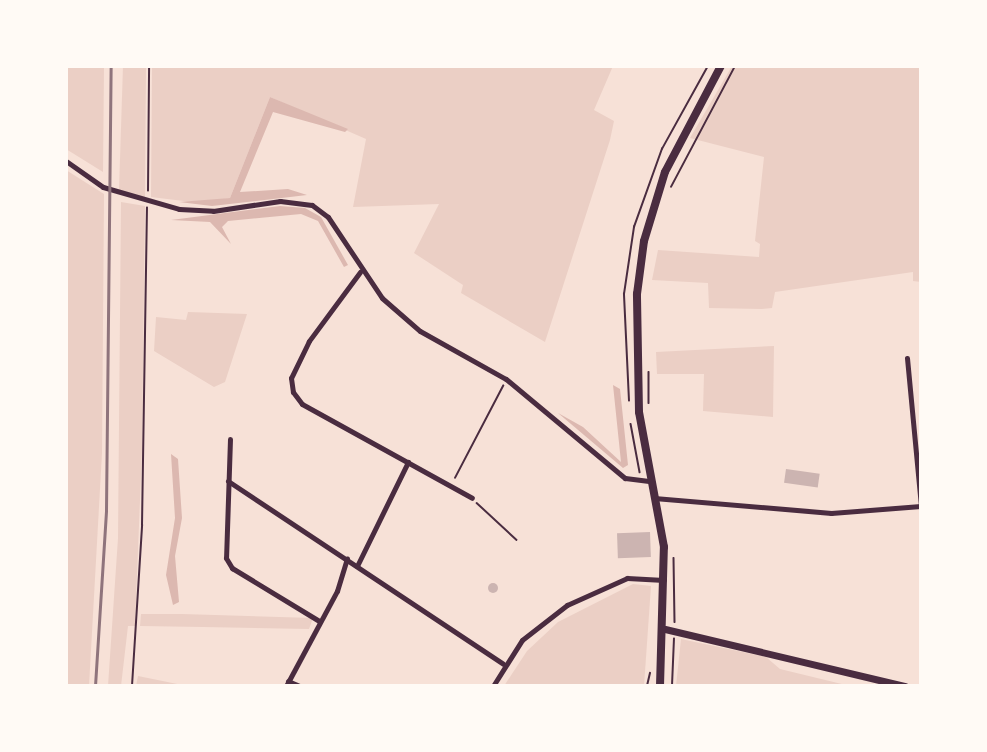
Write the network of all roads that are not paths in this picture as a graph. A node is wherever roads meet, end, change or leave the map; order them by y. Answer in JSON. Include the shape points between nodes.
{"nodes":[{"id":1,"x":721,"y":66,"type":"edge"},
{"id":2,"x":66,"y":161,"type":"edge"},
{"id":3,"x":360,"y":272,"type":"junction"},
{"id":4,"x":907,"y":358,"type":"dead end"},
{"id":5,"x":230,"y":440,"type":"dead end"},
{"id":6,"x":408,"y":462,"type":"junction"},
{"id":7,"x":228,"y":481,"type":"junction"},
{"id":8,"x":646,"y":481,"type":"junction"},
{"id":9,"x":472,"y":498,"type":"road end"},
{"id":10,"x":654,"y":498,"type":"junction"},
{"id":11,"x":921,"y":506,"type":"edge"},
{"id":12,"x":347,"y":559,"type":"junction"},
{"id":13,"x":357,"y":566,"type":"junction"},
{"id":14,"x":666,"y":580,"type":"junction"},
{"id":15,"x":319,"y":621,"type":"junction"},
{"id":16,"x":665,"y":629,"type":"junction"},
{"id":17,"x":502,"y":664,"type":"junction"},
{"id":18,"x":287,"y":684,"type":"edge"},
{"id":19,"x":298,"y":686,"type":"edge"},
{"id":20,"x":494,"y":686,"type":"edge"},
{"id":21,"x":660,"y":686,"type":"edge"},
{"id":22,"x":906,"y":686,"type":"edge"}],
"edges":[{"from":1,"to":8,"type":"main road","via":[[664,172],[644,241],[636,364]]},
{"from":2,"to":3,"type":"street","via":[[103,187],[148,202],[198,211],[305,202],[328,217]]},
{"from":3,"to":6,"type":"street","via":[[309,341],[291,378],[293,392],[302,404]]},
{"from":3,"to":8,"type":"street","via":[[420,331],[506,379],[625,478]]},
{"from":4,"to":11,"type":"street"},
{"from":5,"to":7,"type":"street"},
{"from":6,"to":9,"type":"street"},
{"from":6,"to":13,"type":"street"},
{"from":7,"to":12,"type":"street"},
{"from":7,"to":15,"type":"street","via":[[226,558],[232,568]]},
{"from":8,"to":10,"type":"main road"},
{"from":10,"to":11,"type":"street","via":[[831,513]]},
{"from":10,"to":14,"type":"main road"},
{"from":12,"to":13,"type":"street"},
{"from":12,"to":15,"type":"street","via":[[338,591]]},
{"from":13,"to":17,"type":"street"},
{"from":14,"to":16,"type":"main road"},
{"from":14,"to":17,"type":"street","via":[[627,578],[583,595],[531,632]]},
{"from":15,"to":18,"type":"street"},
{"from":16,"to":21,"type":"main road"},
{"from":16,"to":22,"type":"street"},
{"from":17,"to":20,"type":"street"},
{"from":18,"to":19,"type":"street"}]}
